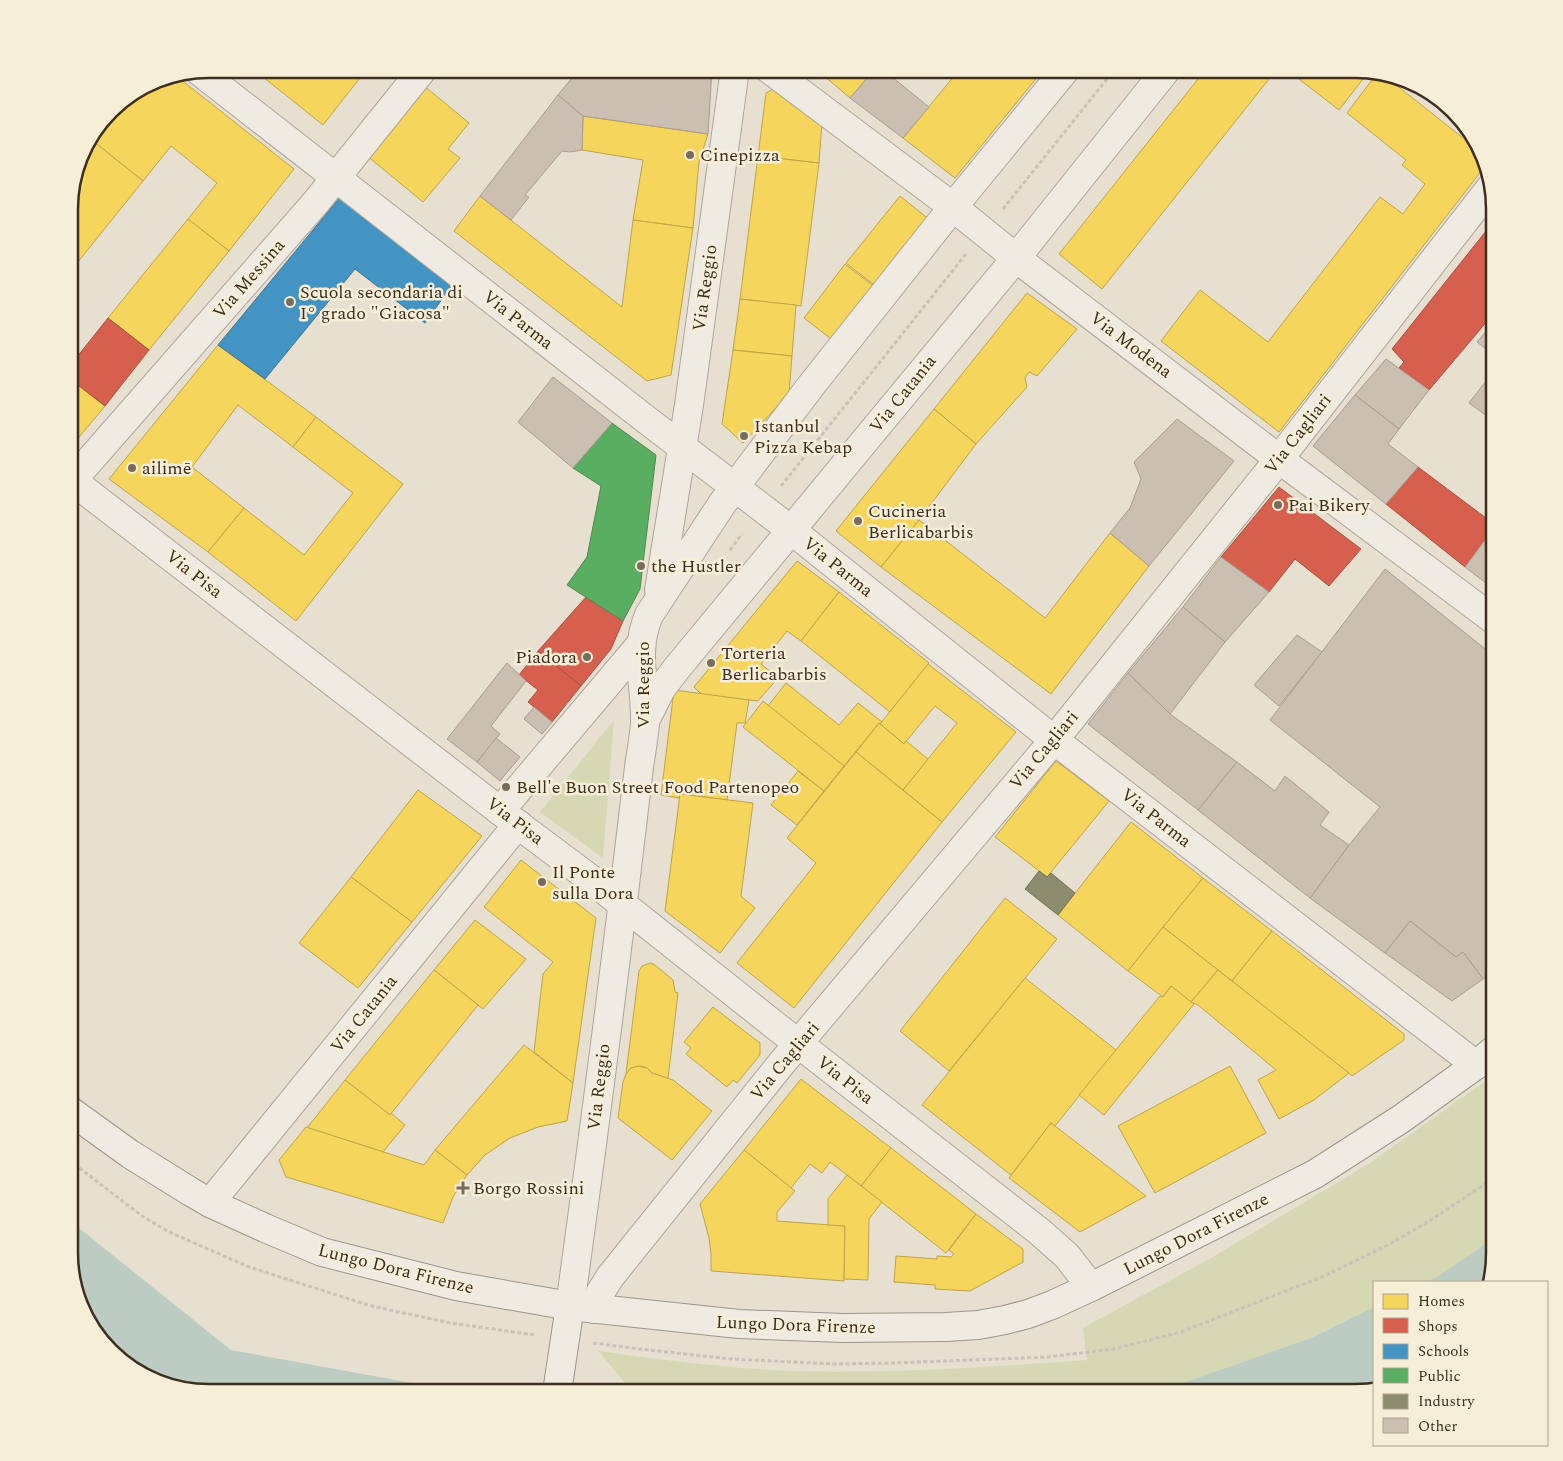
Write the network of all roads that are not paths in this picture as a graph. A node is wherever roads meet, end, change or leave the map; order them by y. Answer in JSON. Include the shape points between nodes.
{"nodes":[{"id":1,"x":208,"y":78,"type":"edge"},
{"id":2,"x":416,"y":78,"type":"edge"},
{"id":3,"x":734,"y":78,"type":"edge"},
{"id":4,"x":782,"y":78,"type":"edge"},
{"id":5,"x":1059,"y":78,"type":"edge"},
{"id":6,"x":1160,"y":78,"type":"edge"},
{"id":7,"x":335,"y":178,"type":"junction"},
{"id":8,"x":1484,"y":195,"type":"edge"},
{"id":9,"x":953,"y":207,"type":"junction"},
{"id":10,"x":1016,"y":258,"type":"junction"},
{"id":11,"x":682,"y":448,"type":"junction"},
{"id":12,"x":1279,"y":459,"type":"junction"},
{"id":13,"x":78,"y":471,"type":"edge"},
{"id":14,"x":78,"y":486,"type":"edge"},
{"id":15,"x":734,"y":486,"type":"junction"},
{"id":16,"x":791,"y":530,"type":"junction"},
{"id":17,"x":657,"y":601,"type":"junction"},
{"id":18,"x":1485,"y":614,"type":"edge"},
{"id":19,"x":641,"y":644,"type":"junction"},
{"id":20,"x":645,"y":723,"type":"junction"},
{"id":21,"x":1054,"y":740,"type":"junction"},
{"id":22,"x":509,"y":817,"type":"junction"},
{"id":23,"x":624,"y":905,"type":"junction"},
{"id":24,"x":798,"y":1044,"type":"junction"},
{"id":25,"x":1485,"y":1057,"type":"edge"},
{"id":26,"x":78,"y":1116,"type":"edge"},
{"id":27,"x":210,"y":1203,"type":"junction"},
{"id":28,"x":1091,"y":1287,"type":"junction"},
{"id":29,"x":582,"y":1308,"type":"junction"},
{"id":30,"x":558,"y":1384,"type":"edge"}],
"edges":[{"from":1,"to":7,"type":"street","name":"Via Parma"},
{"from":2,"to":7,"type":"street","name":"Via Messina"},
{"from":3,"to":11,"type":"street","name":"Via Reggio"},
{"from":4,"to":9,"type":"street","name":"Via Modena"},
{"from":5,"to":9,"type":"street"},
{"from":6,"to":10,"type":"street","name":"Via Catania"},
{"from":7,"to":11,"type":"street","name":"Via Parma"},
{"from":7,"to":13,"type":"street","name":"Via Messina"},
{"from":8,"to":12,"type":"street","name":"Via Cagliari"},
{"from":9,"to":10,"type":"street","name":"Via Modena"},
{"from":9,"to":15,"type":"street"},
{"from":10,"to":12,"type":"street","name":"Via Modena"},
{"from":10,"to":16,"type":"street","name":"Via Catania"},
{"from":11,"to":15,"type":"street","name":"Via Parma"},
{"from":11,"to":17,"type":"street","name":"Via Reggio"},
{"from":12,"to":18,"type":"street","name":"Via Modena"},
{"from":12,"to":21,"type":"street","name":"Via Cagliari"},
{"from":14,"to":22,"type":"street","name":"Via Pisa"},
{"from":15,"to":16,"type":"street","name":"Via Parma"},
{"from":15,"to":17,"type":"street"},
{"from":16,"to":20,"type":"street","name":"Via Catania","via":[[661,689]]},
{"from":16,"to":21,"type":"street","name":"Via Parma"},
{"from":17,"to":19,"type":"street","name":"Via Reggio","via":[[643,629]]},
{"from":19,"to":20,"type":"street","name":"Via Reggio"},
{"from":19,"to":22,"type":"street","name":"Via Catania"},
{"from":20,"to":23,"type":"street","name":"Via Reggio"},
{"from":21,"to":24,"type":"street","name":"Via Cagliari"},
{"from":21,"to":25,"type":"street","name":"Via Parma"},
{"from":22,"to":23,"type":"street","name":"Via Pisa"},
{"from":22,"to":27,"type":"street","name":"Via Catania"},
{"from":23,"to":24,"type":"street","name":"Via Pisa"},
{"from":23,"to":29,"type":"street","name":"Via Reggio"},
{"from":24,"to":28,"type":"street","name":"Via Pisa","via":[[1040,1232],[1067,1256]]},
{"from":24,"to":29,"type":"street","name":"Via Cagliari","via":[[600,1293]]},
{"from":25,"to":28,"type":"street","name":"Lungo Dora Firenze","via":[[1401,1119],[1315,1174]]},
{"from":26,"to":27,"type":"street","name":"Lungo Dora Firenze","via":[[130,1154]]},
{"from":27,"to":29,"type":"street","name":"Lungo Dora Firenze","via":[[322,1252],[456,1286]]},
{"from":28,"to":29,"type":"street","name":"Lungo Dora Firenze","via":[[1028,1314],[946,1327],[784,1327]]},
{"from":29,"to":30,"type":"street","via":[[565,1339]]}]}
